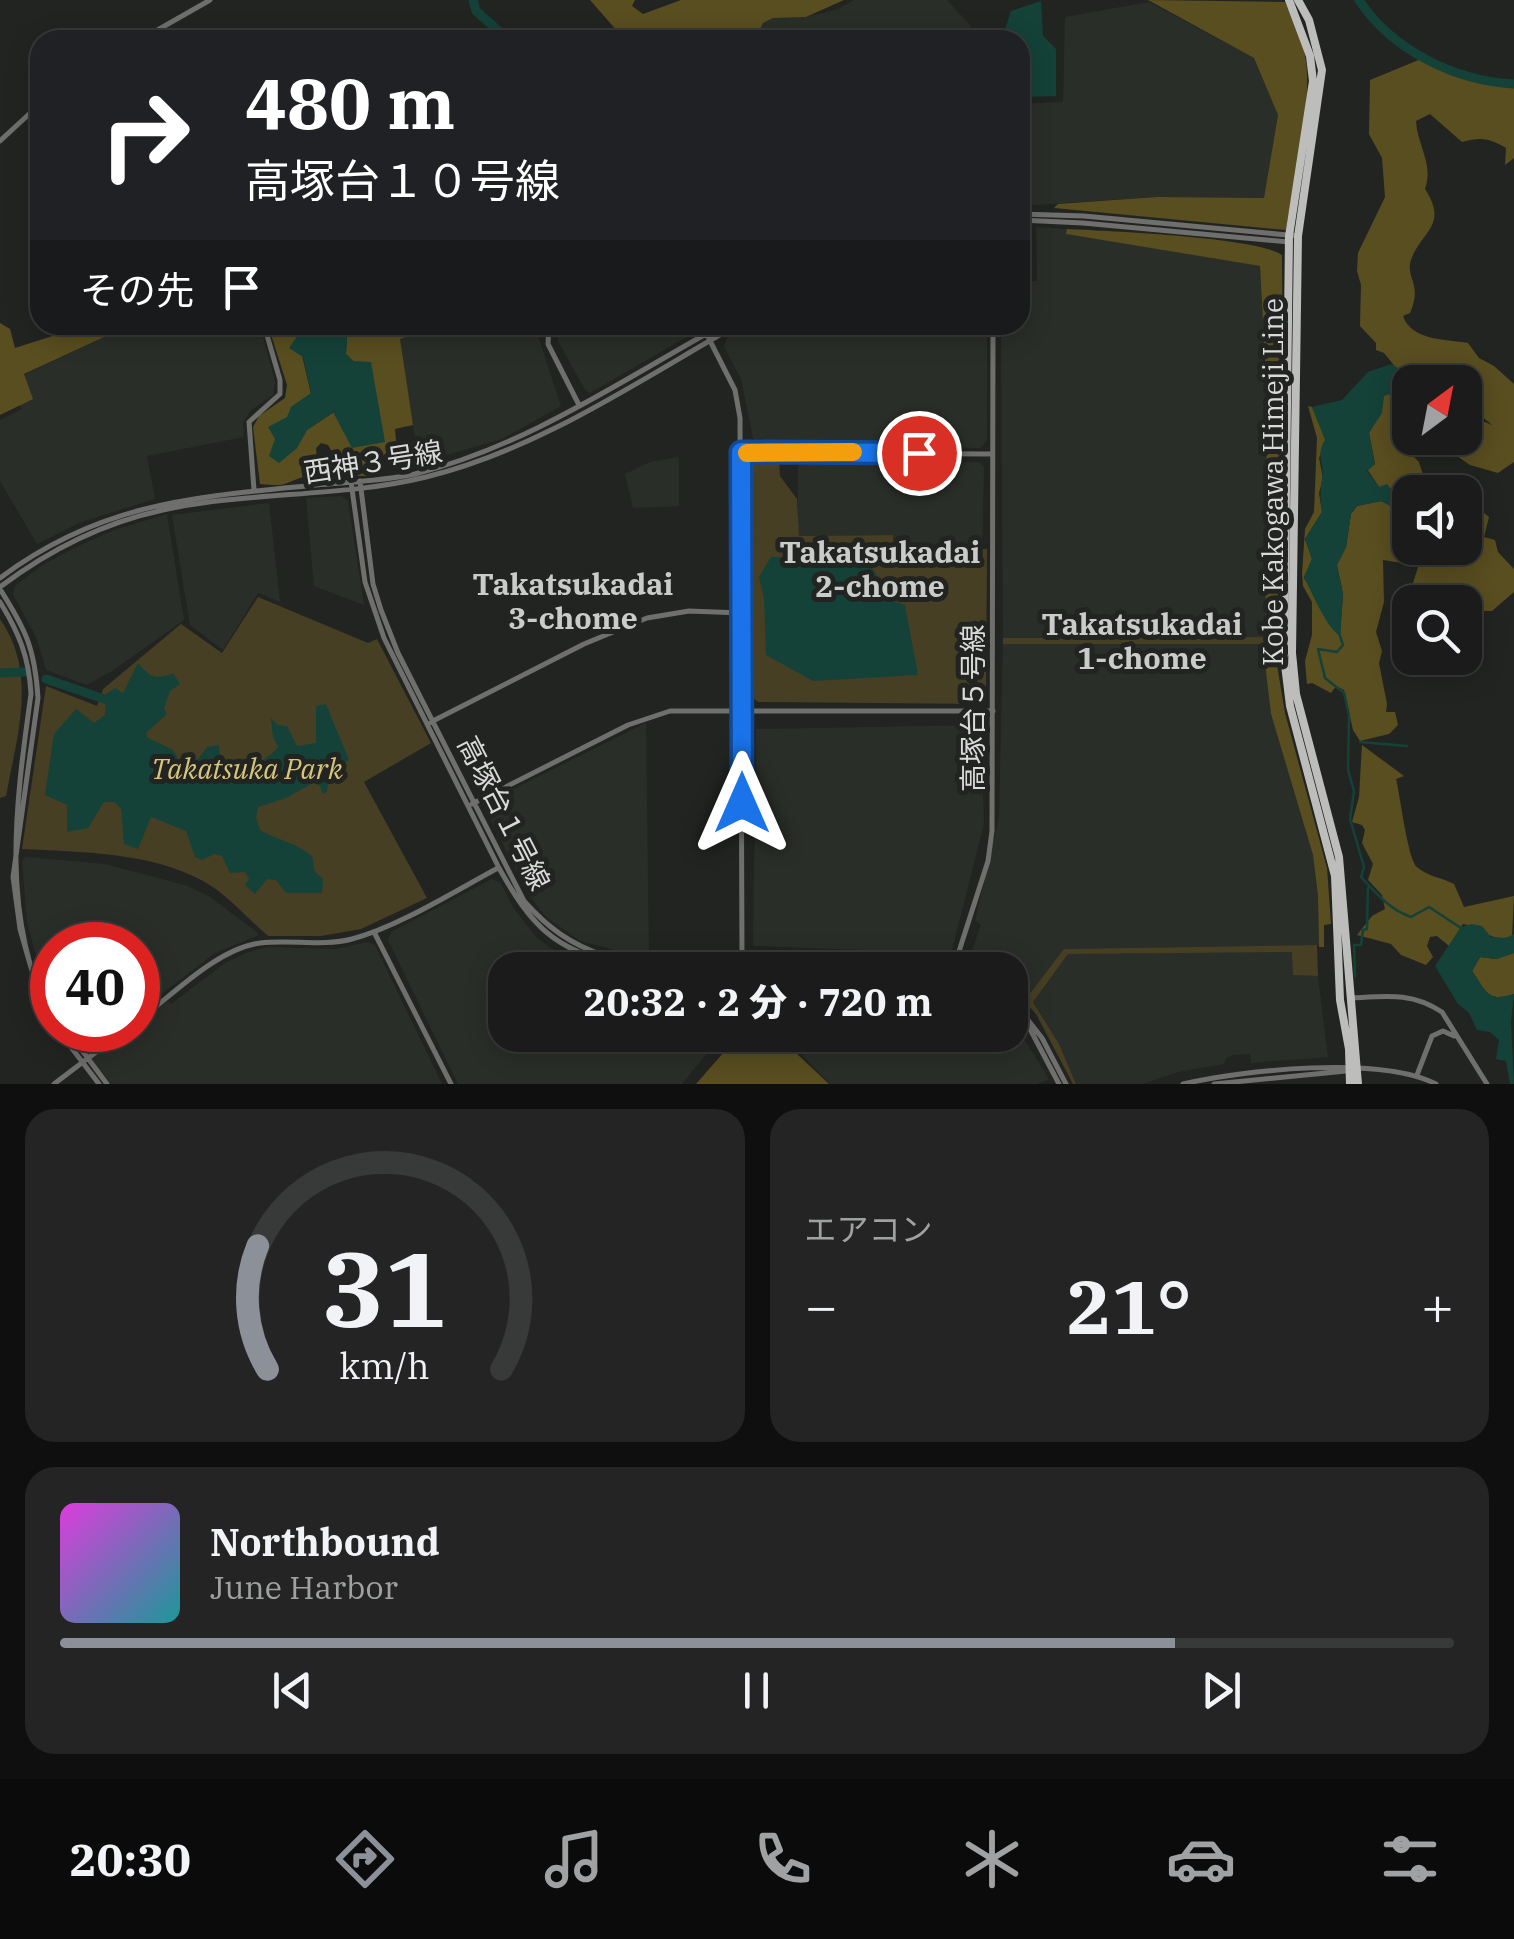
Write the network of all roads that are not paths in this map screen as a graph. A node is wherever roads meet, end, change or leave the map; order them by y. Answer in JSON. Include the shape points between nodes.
{"nodes":[{"id":1,"x":210,"y":0,"type":"edge"},
{"id":2,"x":1289,"y":0,"type":"edge"},
{"id":3,"x":1298,"y":0,"type":"edge"},
{"id":4,"x":158,"y":30,"type":"edge"},
{"id":5,"x":30,"y":113,"type":"edge"},
{"id":6,"x":0,"y":141,"type":"edge"},
{"id":7,"x":1030,"y":217,"type":"edge"},
{"id":8,"x":1293,"y":239,"type":"junction"},
{"id":9,"x":267,"y":335,"type":"edge"},
{"id":10,"x":548,"y":335,"type":"edge"},
{"id":11,"x":714,"y":335,"type":"edge"},
{"id":12,"x":993,"y":335,"type":"edge"},
{"id":13,"x":709,"y":337,"type":"junction"},
{"id":14,"x":582,"y":408,"type":"junction"},
{"id":15,"x":741,"y":452,"type":"junction"},
{"id":16,"x":993,"y":454,"type":"junction"},
{"id":17,"x":360,"y":485,"type":"junction"},
{"id":18,"x":352,"y":486,"type":"junction"},
{"id":19,"x":254,"y":491,"type":"junction"},
{"id":20,"x":0,"y":578,"type":"edge"},
{"id":21,"x":0,"y":588,"type":"edge"},
{"id":22,"x":0,"y":602,"type":"edge"},
{"id":23,"x":740,"y":613,"type":"junction"},
{"id":24,"x":742,"y":711,"type":"junction"},
{"id":25,"x":993,"y":711,"type":"junction"},
{"id":26,"x":430,"y":722,"type":"junction"},
{"id":27,"x":471,"y":804,"type":"junction"},
{"id":28,"x":502,"y":866,"type":"junction"},
{"id":29,"x":374,"y":932,"type":"junction"},
{"id":30,"x":578,"y":952,"type":"edge"},
{"id":31,"x":742,"y":952,"type":"edge"},
{"id":32,"x":959,"y":952,"type":"edge"},
{"id":33,"x":30,"y":964,"type":"edge"},
{"id":34,"x":30,"y":976,"type":"edge"},
{"id":35,"x":1349,"y":998,"type":"junction"},
{"id":36,"x":160,"y":1004,"type":"edge"},
{"id":37,"x":1028,"y":1020,"type":"edge"},
{"id":38,"x":1448,"y":1022,"type":"junction"},
{"id":39,"x":1028,"y":1027,"type":"edge"},
{"id":40,"x":1443,"y":1031,"type":"junction"},
{"id":41,"x":1458,"y":1038,"type":"junction"},
{"id":42,"x":73,"y":1052,"type":"edge"},
{"id":43,"x":82,"y":1052,"type":"edge"},
{"id":44,"x":95,"y":1052,"type":"edge"},
{"id":45,"x":87,"y":1058,"type":"junction"},
{"id":46,"x":80,"y":1063,"type":"junction"},
{"id":47,"x":1354,"y":1070,"type":"junction"},
{"id":48,"x":1417,"y":1075,"type":"junction"},
{"id":49,"x":54,"y":1084,"type":"edge"},
{"id":50,"x":99,"y":1084,"type":"edge"},
{"id":51,"x":107,"y":1084,"type":"edge"},
{"id":52,"x":451,"y":1084,"type":"edge"},
{"id":53,"x":1062,"y":1084,"type":"edge"},
{"id":54,"x":1183,"y":1084,"type":"edge"},
{"id":55,"x":1214,"y":1084,"type":"edge"},
{"id":56,"x":1350,"y":1084,"type":"edge"},
{"id":57,"x":1358,"y":1084,"type":"edge"},
{"id":58,"x":1436,"y":1084,"type":"edge"},
{"id":59,"x":1486,"y":1084,"type":"edge"}],
"edges":[{"from":1,"to":4,"type":"street"},
{"from":2,"to":8,"type":"main road","name":"Kobe Kakogawa Himeji Line","via":[[1313,81]]},
{"from":3,"to":8,"type":"main road","name":"Kobe Kakogawa Himeji Line","via":[[1322,70]]},
{"from":5,"to":6,"type":"street"},
{"from":7,"to":8,"type":"street","via":[[1084,216]]},
{"from":8,"to":35,"type":"main road","name":"Kobe Kakogawa Himeji Line","via":[[1292,653],[1296,694],[1339,857]]},
{"from":8,"to":47,"type":"main road","name":"Kobe Kakogawa Himeji Line","via":[[1284,657],[1290,706],[1334,876],[1340,1000]]},
{"from":9,"to":19,"type":"street","via":[[280,394],[249,422]]},
{"from":10,"to":14,"type":"street"},
{"from":11,"to":13,"type":"street","name":"西神３号線"},
{"from":12,"to":16,"type":"street","name":"高塚台５号線"},
{"from":13,"to":14,"type":"street","name":"西神３号線"},
{"from":13,"to":15,"type":"street","via":[[735,390]]},
{"from":14,"to":17,"type":"street","name":"西神３号線","via":[[473,458]]},
{"from":15,"to":16,"type":"street"},
{"from":15,"to":23,"type":"street"},
{"from":16,"to":25,"type":"street","name":"高塚台５号線"},
{"from":17,"to":18,"type":"street","name":"西神３号線"},
{"from":17,"to":26,"type":"street","name":"高塚台１号線","via":[[372,584]]},
{"from":18,"to":19,"type":"street","name":"西神３号線"},
{"from":18,"to":21,"type":"street","name":"西神３号線","via":[[166,509],[120,521],[47,554]]},
{"from":18,"to":26,"type":"street","name":"高塚台１号線","via":[[365,582],[384,638]]},
{"from":19,"to":20,"type":"street","name":"西神３号線","via":[[165,502],[108,518]]},
{"from":21,"to":33,"type":"street","via":[[29,638],[36,668],[38,698],[13,877]]},
{"from":22,"to":34,"type":"street","via":[[30,667],[8,894],[18,952]]},
{"from":23,"to":24,"type":"street"},
{"from":23,"to":26,"type":"street","via":[[647,618]]},
{"from":24,"to":25,"type":"street"},
{"from":24,"to":27,"type":"street","via":[[670,711],[646,718]]},
{"from":24,"to":31,"type":"street"},
{"from":25,"to":32,"type":"street","name":"高塚台５号線","via":[[988,861]]},
{"from":26,"to":27,"type":"street","name":"高塚台１号線"},
{"from":27,"to":28,"type":"street","name":"高塚台１号線"},
{"from":28,"to":29,"type":"street"},
{"from":28,"to":30,"type":"street","name":"高塚台１号線","via":[[532,922]]},
{"from":29,"to":36,"type":"street","via":[[324,943],[254,944],[223,956]]},
{"from":29,"to":52,"type":"street"},
{"from":35,"to":38,"type":"street","via":[[1412,997]]},
{"from":35,"to":47,"type":"main road","name":"Kobe Kakogawa Himeji Line"},
{"from":37,"to":53,"type":"street"},
{"from":38,"to":40,"type":"street"},
{"from":38,"to":41,"type":"street"},
{"from":39,"to":53,"type":"street"},
{"from":40,"to":41,"type":"street"},
{"from":40,"to":48,"type":"street","via":[[1426,1046]]},
{"from":41,"to":59,"type":"street"},
{"from":42,"to":46,"type":"street"},
{"from":43,"to":45,"type":"street"},
{"from":44,"to":45,"type":"street"},
{"from":45,"to":46,"type":"street"},
{"from":45,"to":51,"type":"street"},
{"from":46,"to":49,"type":"street"},
{"from":46,"to":50,"type":"street"},
{"from":47,"to":48,"type":"street"},
{"from":47,"to":54,"type":"street","via":[[1257,1071]]},
{"from":47,"to":55,"type":"street"},
{"from":47,"to":56,"type":"main road","name":"Kobe Kakogawa Himeji Line"},
{"from":47,"to":57,"type":"main road","name":"Kobe Kakogawa Himeji Line"},
{"from":48,"to":58,"type":"street"}]}
